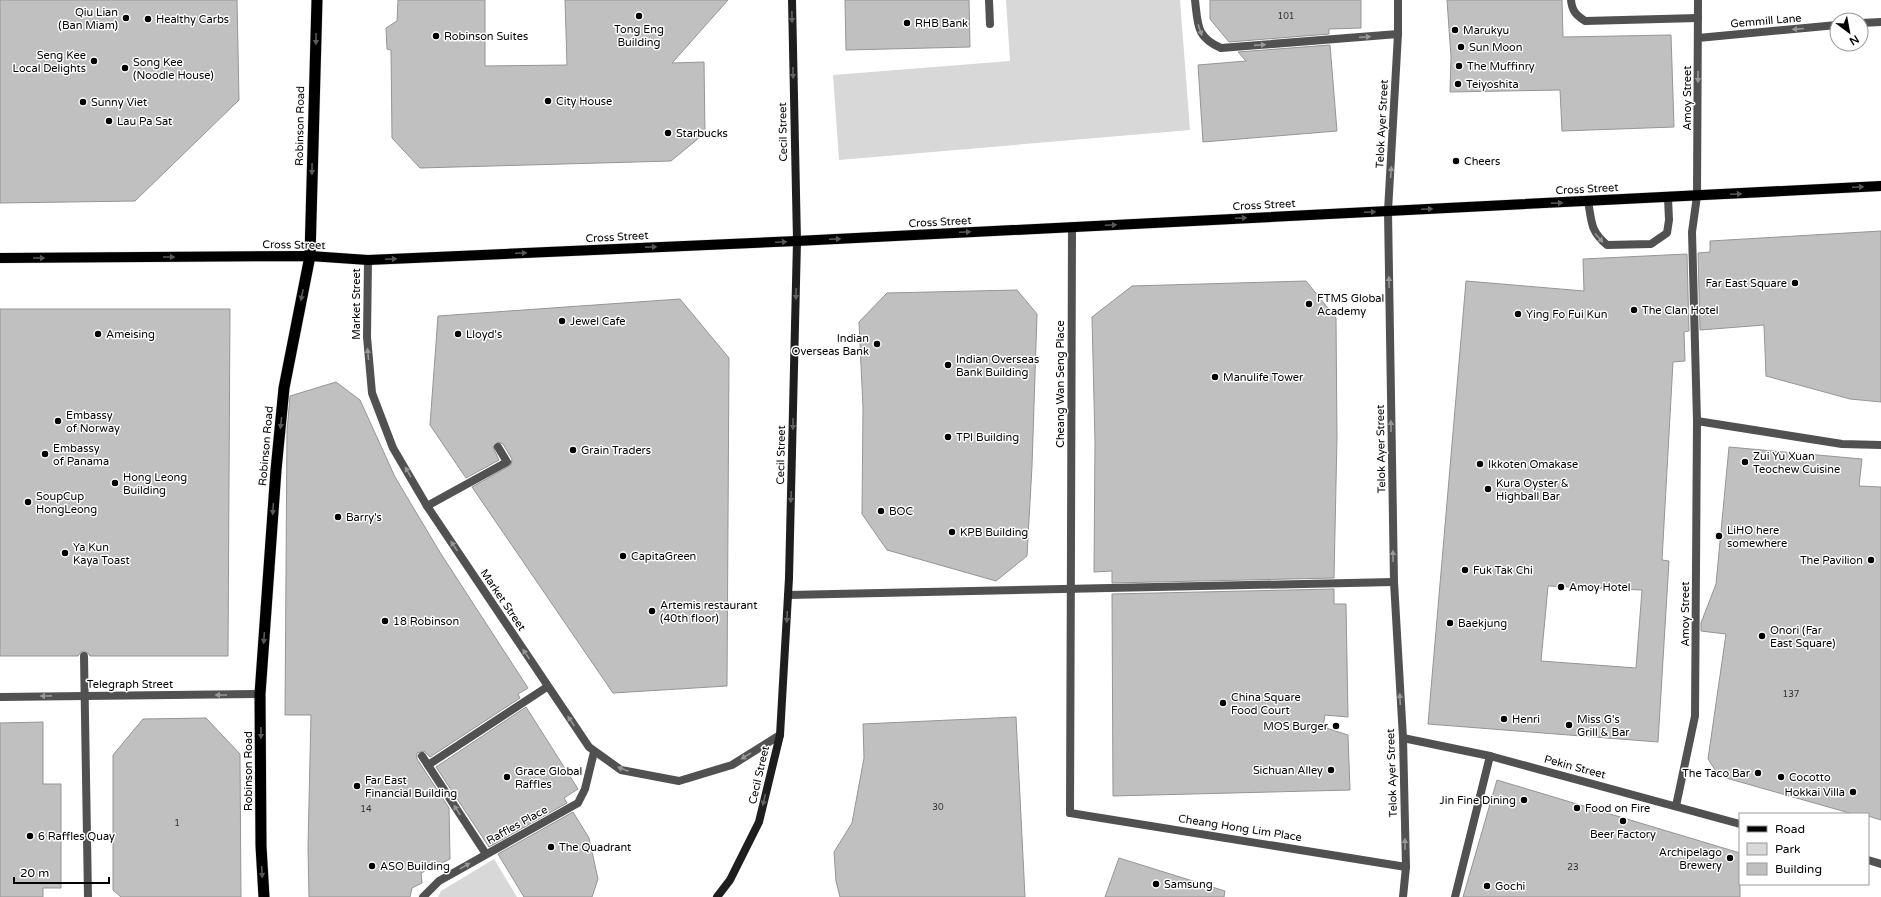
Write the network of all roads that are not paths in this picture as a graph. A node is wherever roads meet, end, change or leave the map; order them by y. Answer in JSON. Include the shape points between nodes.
{"nodes":[{"id":1,"x":317,"y":0,"type":"edge"},
{"id":2,"x":792,"y":0,"type":"edge"},
{"id":3,"x":990,"y":0,"type":"edge"},
{"id":4,"x":1195,"y":0,"type":"edge"},
{"id":5,"x":1398,"y":0,"type":"edge"},
{"id":6,"x":1571,"y":0,"type":"edge"},
{"id":7,"x":1698,"y":0,"type":"edge"},
{"id":8,"x":1698,"y":18,"type":"junction"},
{"id":9,"x":1881,"y":22,"type":"edge"},
{"id":10,"x":1869,"y":23,"type":"edge"},
{"id":11,"x":990,"y":24,"type":"dead end"},
{"id":12,"x":1829,"y":27,"type":"edge"},
{"id":13,"x":1398,"y":34,"type":"junction"},
{"id":14,"x":1698,"y":38,"type":"junction"},
{"id":15,"x":1881,"y":186,"type":"edge"},
{"id":16,"x":1698,"y":196,"type":"junction"},
{"id":17,"x":1668,"y":198,"type":"junction"},
{"id":18,"x":1588,"y":201,"type":"junction"},
{"id":19,"x":1388,"y":211,"type":"junction"},
{"id":20,"x":1072,"y":227,"type":"junction"},
{"id":21,"x":796,"y":241,"type":"junction"},
{"id":22,"x":310,"y":256,"type":"junction"},
{"id":23,"x":0,"y":258,"type":"edge"},
{"id":24,"x":368,"y":260,"type":"junction"},
{"id":25,"x":1697,"y":421,"type":"junction"},
{"id":26,"x":1881,"y":445,"type":"edge"},
{"id":27,"x":498,"y":447,"type":"dead end"},
{"id":28,"x":427,"y":506,"type":"junction"},
{"id":29,"x":1394,"y":582,"type":"junction"},
{"id":30,"x":1071,"y":589,"type":"junction"},
{"id":31,"x":788,"y":595,"type":"junction"},
{"id":32,"x":84,"y":656,"type":"dead end"},
{"id":33,"x":547,"y":687,"type":"junction"},
{"id":34,"x":260,"y":694,"type":"junction"},
{"id":35,"x":84,"y":696,"type":"junction"},
{"id":36,"x":0,"y":697,"type":"edge"},
{"id":37,"x":780,"y":735,"type":"junction"},
{"id":38,"x":1403,"y":738,"type":"junction"},
{"id":39,"x":594,"y":752,"type":"junction"},
{"id":40,"x":422,"y":756,"type":"dead end"},
{"id":41,"x":1490,"y":756,"type":"junction"},
{"id":42,"x":428,"y":765,"type":"junction"},
{"id":43,"x":1676,"y":806,"type":"junction"},
{"id":44,"x":1070,"y":813,"type":"joint"},
{"id":45,"x":1739,"y":824,"type":"edge"},
{"id":46,"x":486,"y":854,"type":"junction"},
{"id":47,"x":1869,"y":860,"type":"edge"},
{"id":48,"x":1881,"y":864,"type":"edge"},
{"id":49,"x":1406,"y":867,"type":"junction"},
{"id":50,"x":88,"y":897,"type":"edge"},
{"id":51,"x":264,"y":897,"type":"edge"},
{"id":52,"x":423,"y":897,"type":"edge"},
{"id":53,"x":717,"y":897,"type":"edge"},
{"id":54,"x":1403,"y":897,"type":"edge"},
{"id":55,"x":1455,"y":897,"type":"edge"}],
"edges":[{"from":1,"to":22,"type":"highway","name":"Robinson Road","one_way":true},
{"from":2,"to":21,"type":"main road","name":"Cecil Street","one_way":true},
{"from":3,"to":11,"type":"street"},
{"from":4,"to":13,"type":"street","one_way":true,"via":[[1201,36],[1222,48]]},
{"from":5,"to":13,"type":"street","name":"Telok Ayer Street"},
{"from":6,"to":8,"type":"street","via":[[1576,16],[1585,21]]},
{"from":7,"to":8,"type":"street","name":"Amoy Street"},
{"from":8,"to":14,"type":"street","name":"Amoy Street"},
{"from":9,"to":10,"type":"street"},
{"from":12,"to":14,"type":"street","name":"Gemmill Lane","one_way":true},
{"from":19,"to":13,"type":"street","name":"Telok Ayer Street","one_way":true},
{"from":14,"to":16,"type":"street","name":"Amoy Street","one_way":true},
{"from":16,"to":15,"type":"main road","name":"Cross Street","one_way":true},
{"from":16,"to":17,"type":"main road","name":"Cross Street"},
{"from":16,"to":25,"type":"street","name":"Amoy Street","via":[[1692,232]]},
{"from":17,"to":18,"type":"main road","name":"Cross Street"},
{"from":18,"to":17,"type":"street","one_way":true,"via":[[1596,236],[1607,245],[1651,244],[1667,233]]},
{"from":19,"to":18,"type":"main road","name":"Cross Street","one_way":true},
{"from":20,"to":19,"type":"main road","name":"Cross Street","one_way":true},
{"from":29,"to":19,"type":"street","name":"Telok Ayer Street","one_way":true},
{"from":21,"to":20,"type":"main road","name":"Cross Street","one_way":true},
{"from":20,"to":30,"type":"street","name":"Cheang Wan Seng Place"},
{"from":24,"to":21,"type":"main road","name":"Cross Street","one_way":true},
{"from":21,"to":31,"type":"main road","name":"Cecil Street","one_way":true},
{"from":23,"to":22,"type":"main road","name":"Cross Street","one_way":true},
{"from":22,"to":24,"type":"main road","name":"Cross Street"},
{"from":22,"to":34,"type":"highway","name":"Robinson Road","one_way":true,"via":[[284,388]]},
{"from":28,"to":24,"type":"street","name":"Market Street","one_way":true,"via":[[393,448],[372,393],[367,337]]},
{"from":25,"to":26,"type":"street","via":[[1842,444]]},
{"from":25,"to":43,"type":"street","name":"Amoy Street","via":[[1695,716]]},
{"from":27,"to":28,"type":"street","via":[[507,462]]},
{"from":33,"to":28,"type":"street","name":"Market Street","one_way":true},
{"from":29,"to":30,"type":"street"},
{"from":38,"to":29,"type":"street","name":"Telok Ayer Street","one_way":true},
{"from":30,"to":31,"type":"street"},
{"from":30,"to":44,"type":"street","name":"Cheang Wan Seng Place"},
{"from":31,"to":37,"type":"main road","name":"Cecil Street","one_way":true},
{"from":32,"to":35,"type":"street"},
{"from":39,"to":33,"type":"street","name":"Market Street","one_way":true},
{"from":33,"to":42,"type":"street"},
{"from":34,"to":35,"type":"street","name":"Telegraph Street","one_way":true},
{"from":34,"to":51,"type":"highway","name":"Robinson Road","one_way":true},
{"from":35,"to":36,"type":"street","name":"Telegraph Street","one_way":true},
{"from":35,"to":50,"type":"street"},
{"from":37,"to":39,"type":"street","name":"Market Street","one_way":true,"via":[[732,765],[679,781],[621,770]]},
{"from":37,"to":53,"type":"main road","name":"Cecil Street","one_way":true,"via":[[759,822],[730,880]]},
{"from":38,"to":41,"type":"street","name":"Pekin Street"},
{"from":49,"to":38,"type":"street","name":"Telok Ayer Street","one_way":true},
{"from":39,"to":46,"type":"street","name":"Raffles Place","via":[[585,789],[578,803]]},
{"from":40,"to":42,"type":"street"},
{"from":41,"to":43,"type":"street","name":"Pekin Street"},
{"from":41,"to":55,"type":"street"},
{"from":46,"to":42,"type":"street","one_way":true},
{"from":43,"to":45,"type":"street","name":"Pekin Street"},
{"from":44,"to":49,"type":"street","name":"Cheang Hong Lim Place"},
{"from":52,"to":46,"type":"street","name":"Raffles Place","one_way":true,"via":[[438,881]]},
{"from":47,"to":48,"type":"street"},
{"from":49,"to":54,"type":"street","name":"Telok Ayer Street"}]}
